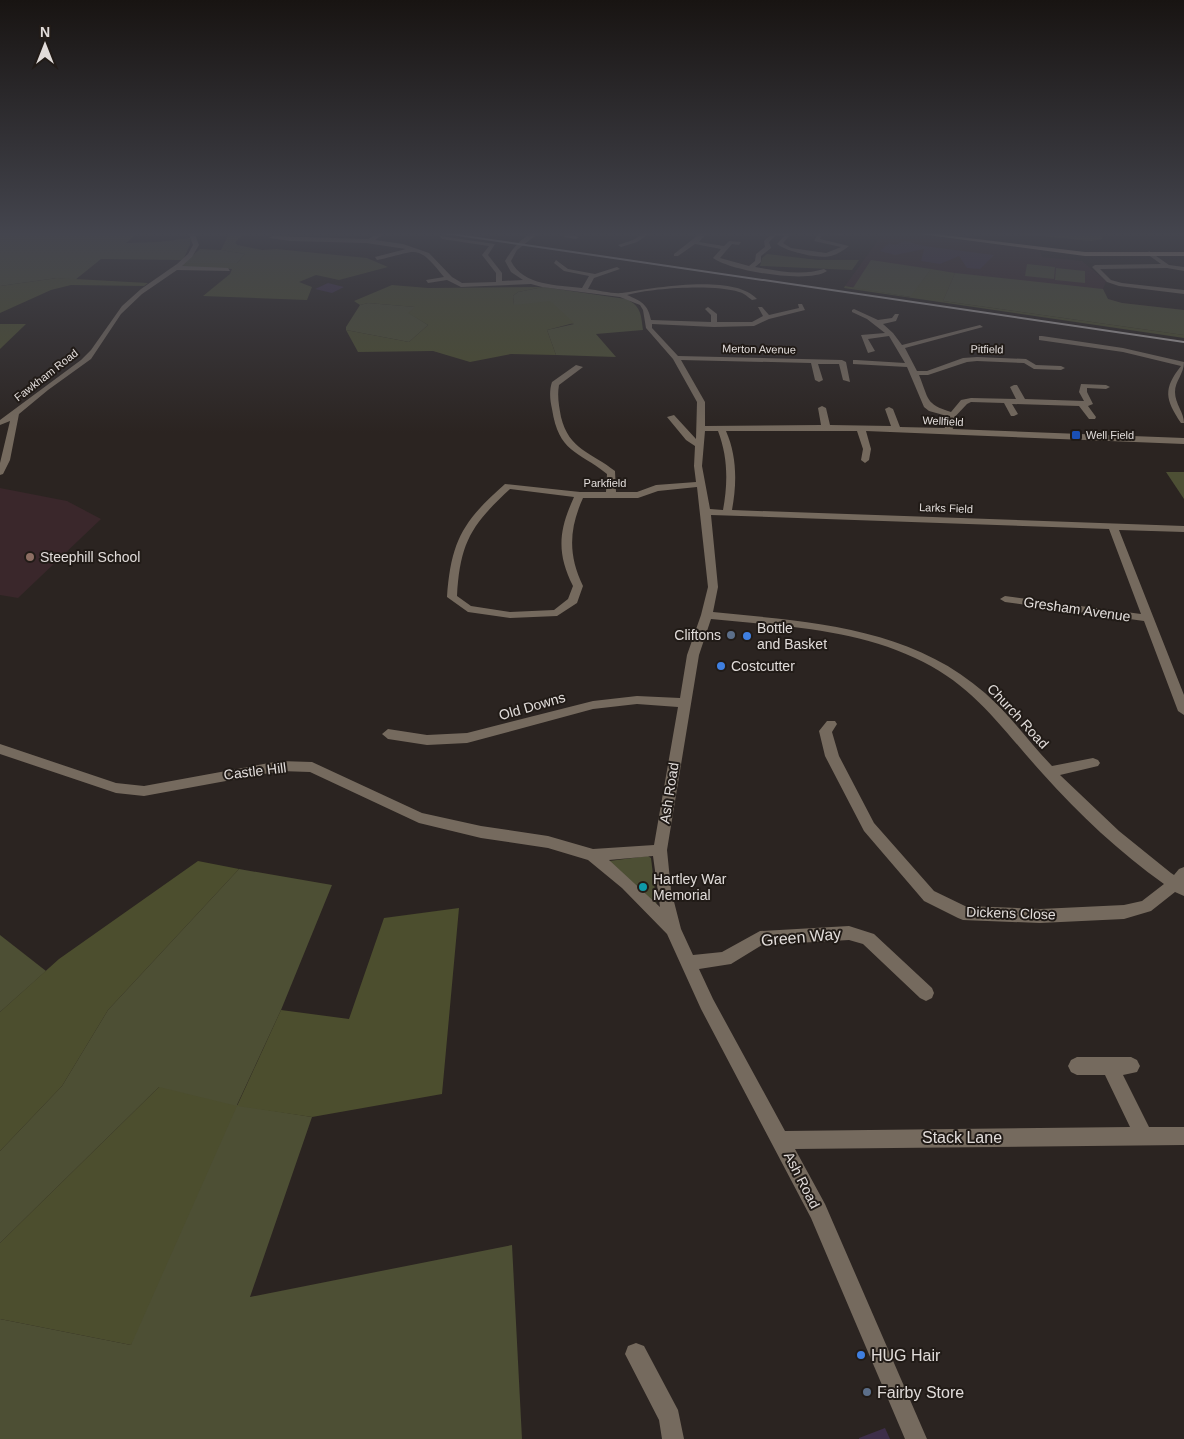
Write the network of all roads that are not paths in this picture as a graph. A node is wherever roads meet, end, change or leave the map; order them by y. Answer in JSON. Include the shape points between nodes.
{"nodes":[{"id":1,"x":133,"y":299,"type":"edge"},
{"id":2,"x":631,"y":299,"type":"edge"},
{"id":3,"x":800,"y":305,"type":"dead end"},
{"id":4,"x":760,"y":308,"type":"dead end"},
{"id":5,"x":708,"y":309,"type":"dead end"},
{"id":6,"x":854,"y":311,"type":"dead end"},
{"id":7,"x":897,"y":315,"type":"dead end"},
{"id":8,"x":767,"y":317,"type":"junction"},
{"id":9,"x":648,"y":322,"type":"junction"},
{"id":10,"x":880,"y":322,"type":"junction"},
{"id":11,"x":714,"y":325,"type":"junction"},
{"id":12,"x":980,"y":328,"type":"dead end"},
{"id":13,"x":891,"y":334,"type":"junction"},
{"id":14,"x":1042,"y":338,"type":"dead end"},
{"id":15,"x":902,"y":347,"type":"junction"},
{"id":16,"x":871,"y":351,"type":"dead end"},
{"id":17,"x":676,"y":358,"type":"junction"},
{"id":18,"x":814,"y":361,"type":"junction"},
{"id":19,"x":856,"y":362,"type":"dead end"},
{"id":20,"x":1184,"y":366,"type":"edge"},
{"id":21,"x":578,"y":367,"type":"dead end"},
{"id":22,"x":1061,"y":368,"type":"dead end"},
{"id":23,"x":912,"y":369,"type":"junction"},
{"id":24,"x":819,"y":380,"type":"dead end"},
{"id":25,"x":847,"y":380,"type":"dead end"},
{"id":26,"x":1014,"y":387,"type":"dead end"},
{"id":27,"x":1106,"y":387,"type":"dead end"},
{"id":28,"x":1172,"y":395,"type":"junction"},
{"id":29,"x":1184,"y":396,"type":"edge"},
{"id":30,"x":1006,"y":401,"type":"junction"},
{"id":31,"x":1022,"y":402,"type":"junction"},
{"id":32,"x":1082,"y":404,"type":"junction"},
{"id":33,"x":822,"y":408,"type":"dead end"},
{"id":34,"x":890,"y":409,"type":"dead end"},
{"id":35,"x":16,"y":414,"type":"junction"},
{"id":36,"x":1014,"y":414,"type":"dead end"},
{"id":37,"x":953,"y":415,"type":"junction"},
{"id":38,"x":671,"y":417,"type":"dead end"},
{"id":39,"x":1092,"y":417,"type":"dead end"},
{"id":40,"x":1184,"y":421,"type":"edge"},
{"id":41,"x":0,"y":423,"type":"edge"},
{"id":42,"x":721,"y":428,"type":"junction"},
{"id":43,"x":826,"y":428,"type":"junction"},
{"id":44,"x":701,"y":429,"type":"junction"},
{"id":45,"x":861,"y":430,"type":"junction"},
{"id":46,"x":896,"y":430,"type":"junction"},
{"id":47,"x":950,"y":433,"type":"junction"},
{"id":48,"x":1184,"y":441,"type":"edge"},
{"id":49,"x":699,"y":445,"type":"junction"},
{"id":50,"x":865,"y":460,"type":"dead end"},
{"id":51,"x":0,"y":472,"type":"edge"},
{"id":52,"x":700,"y":484,"type":"junction"},
{"id":53,"x":611,"y":494,"type":"junction"},
{"id":54,"x":580,"y":495,"type":"junction"},
{"id":55,"x":706,"y":512,"type":"junction"},
{"id":56,"x":727,"y":513,"type":"junction"},
{"id":57,"x":1113,"y":527,"type":"junction"},
{"id":58,"x":1184,"y":529,"type":"edge"},
{"id":59,"x":1005,"y":599,"type":"dead end"},
{"id":60,"x":707,"y":615,"type":"junction"},
{"id":61,"x":1148,"y":618,"type":"junction"},
{"id":62,"x":684,"y":703,"type":"junction"},
{"id":63,"x":1184,"y":711,"type":"edge"},
{"id":64,"x":831,"y":724,"type":"dead end"},
{"id":65,"x":388,"y":734,"type":"dead end"},
{"id":66,"x":0,"y":749,"type":"edge"},
{"id":67,"x":1093,"y":763,"type":"dead end"},
{"id":68,"x":1049,"y":772,"type":"junction"},
{"id":69,"x":660,"y":850,"type":"junction"},
{"id":70,"x":593,"y":855,"type":"junction"},
{"id":71,"x":1181,"y":883,"type":"edge"},
{"id":72,"x":673,"y":929,"type":"junction"},
{"id":73,"x":689,"y":964,"type":"junction"},
{"id":74,"x":926,"y":993,"type":"dead end"},
{"id":75,"x":1077,"y":1066,"type":"dead end"},
{"id":76,"x":1110,"y":1066,"type":"junction"},
{"id":77,"x":1131,"y":1066,"type":"dead end"},
{"id":78,"x":1144,"y":1136,"type":"junction"},
{"id":79,"x":1184,"y":1136,"type":"edge"},
{"id":80,"x":781,"y":1140,"type":"junction"},
{"id":81,"x":636,"y":1354,"type":"dead end"},
{"id":82,"x":673,"y":1439,"type":"edge"},
{"id":83,"x":916,"y":1439,"type":"edge"}],
"edges":[{"from":1,"to":35,"type":"street","name":"Fawkham Road","via":[[113,319],[88,357]]},
{"from":2,"to":9,"type":"street","name":"Ash Road","via":[[642,304]]},
{"from":3,"to":8,"type":"street","via":[[803,309]]},
{"from":4,"to":8,"type":"street"},
{"from":5,"to":11,"type":"street","via":[[714,314]]},
{"from":6,"to":10,"type":"street"},
{"from":7,"to":10,"type":"street","via":[[894,320]]},
{"from":8,"to":11,"type":"street","via":[[748,324]]},
{"from":9,"to":11,"type":"street"},
{"from":9,"to":17,"type":"street","name":"Ash Road","via":[[654,334]]},
{"from":10,"to":13,"type":"street"},
{"from":12,"to":15,"type":"street"},
{"from":13,"to":15,"type":"street"},
{"from":13,"to":16,"type":"street","via":[[864,337]]},
{"from":14,"to":20,"type":"street","via":[[1107,347]]},
{"from":15,"to":23,"type":"street"},
{"from":17,"to":18,"type":"street","name":"Merton Avenue"},
{"from":17,"to":44,"type":"street","name":"Ash Road","via":[[701,402]]},
{"from":18,"to":24,"type":"street"},
{"from":18,"to":25,"type":"street","name":"Merton Avenue","via":[[842,362]]},
{"from":19,"to":23,"type":"street"},
{"from":20,"to":28,"type":"street","via":[[1172,381]]},
{"from":21,"to":53,"type":"street","via":[[555,384],[558,424],[562,438],[572,449],[599,460],[612,472]]},
{"from":22,"to":23,"type":"street","name":"Pitfield","via":[[1034,367],[1026,361],[977,359],[928,373]]},
{"from":23,"to":37,"type":"street","via":[[926,405]]},
{"from":26,"to":31,"type":"street"},
{"from":27,"to":32,"type":"street","via":[[1084,386],[1083,392],[1089,404]]},
{"from":28,"to":29,"type":"street"},
{"from":28,"to":40,"type":"street","via":[[1174,406]]},
{"from":30,"to":31,"type":"street"},
{"from":30,"to":36,"type":"street"},
{"from":30,"to":37,"type":"street","via":[[971,400],[964,402]]},
{"from":31,"to":32,"type":"street"},
{"from":32,"to":39,"type":"street"},
{"from":33,"to":43,"type":"street"},
{"from":34,"to":46,"type":"street"},
{"from":35,"to":41,"type":"street","name":"Fawkham Road"},
{"from":35,"to":51,"type":"street","via":[[6,460]]},
{"from":37,"to":47,"type":"street","via":[[947,421]]},
{"from":38,"to":49,"type":"street"},
{"from":42,"to":43,"type":"street","name":"Wellfield"},
{"from":42,"to":44,"type":"street","name":"Wellfield"},
{"from":42,"to":56,"type":"street","via":[[730,455]]},
{"from":43,"to":45,"type":"street","name":"Wellfield"},
{"from":44,"to":49,"type":"street","name":"Ash Road"},
{"from":45,"to":46,"type":"street","name":"Wellfield"},
{"from":45,"to":50,"type":"street","via":[[867,449]]},
{"from":46,"to":47,"type":"street","name":"Wellfield"},
{"from":47,"to":48,"type":"street","name":"Wellfield"},
{"from":49,"to":52,"type":"street","name":"Ash Road"},
{"from":52,"to":53,"type":"street","name":"Parkfield","via":[[656,488],[638,495]]},
{"from":52,"to":55,"type":"street","name":"Ash Road"},
{"from":53,"to":54,"type":"street","name":"Parkfield"},
{"from":54,"to":54,"type":"street","name":"Parkfield","via":[[571,513],[564,551],[578,586],[573,601],[557,613],[510,615],[468,609],[452,597],[459,543],[487,504],[508,486]]},
{"from":55,"to":56,"type":"street","name":"Larks Field"},
{"from":55,"to":60,"type":"street","name":"Ash Road","via":[[712,587]]},
{"from":56,"to":57,"type":"street","name":"Larks Field"},
{"from":57,"to":58,"type":"street","name":"Larks Field"},
{"from":57,"to":61,"type":"street","name":"Gresham Avenue"},
{"from":59,"to":61,"type":"street","name":"Gresham Avenue"},
{"from":60,"to":62,"type":"street","name":"Ash Road","via":[[693,655]]},
{"from":60,"to":68,"type":"street","name":"Church Road","via":[[843,629],[909,650],[939,665],[970,687],[1002,716]]},
{"from":61,"to":63,"type":"street","name":"Gresham Avenue"},
{"from":62,"to":65,"type":"street","name":"Old Downs","via":[[637,700],[593,705],[467,738],[427,740]]},
{"from":62,"to":69,"type":"street","name":"Ash Road"},
{"from":64,"to":71,"type":"street","name":"Dickens Close","via":[[825,731],[832,756],[869,827],[929,896],[963,913],[1040,916],[1124,912],[1146,906]]},
{"from":66,"to":70,"type":"street","name":"Castle Hill","via":[[116,788],[144,791],[280,766],[312,767],[419,818],[548,842]]},
{"from":67,"to":68,"type":"street"},
{"from":68,"to":71,"type":"street","name":"Church Road","via":[[1116,837]]},
{"from":69,"to":70,"type":"street","name":"Castle Hill"},
{"from":69,"to":72,"type":"street","name":"Ash Road"},
{"from":70,"to":72,"type":"street","name":"Castle Hill"},
{"from":72,"to":73,"type":"street","name":"Ash Road"},
{"from":73,"to":74,"type":"street","name":"Green Way","via":[[725,959],[760,938],[849,933],[868,939]]},
{"from":73,"to":80,"type":"street","name":"Ash Road","via":[[711,1012]]},
{"from":75,"to":76,"type":"street"},
{"from":76,"to":77,"type":"street"},
{"from":76,"to":78,"type":"street"},
{"from":78,"to":79,"type":"street","name":"Stack Lane"},
{"from":78,"to":80,"type":"street","name":"Stack Lane"},
{"from":80,"to":83,"type":"street","name":"Ash Road","via":[[818,1210]]},
{"from":81,"to":82,"type":"street","via":[[670,1418]]}]}
